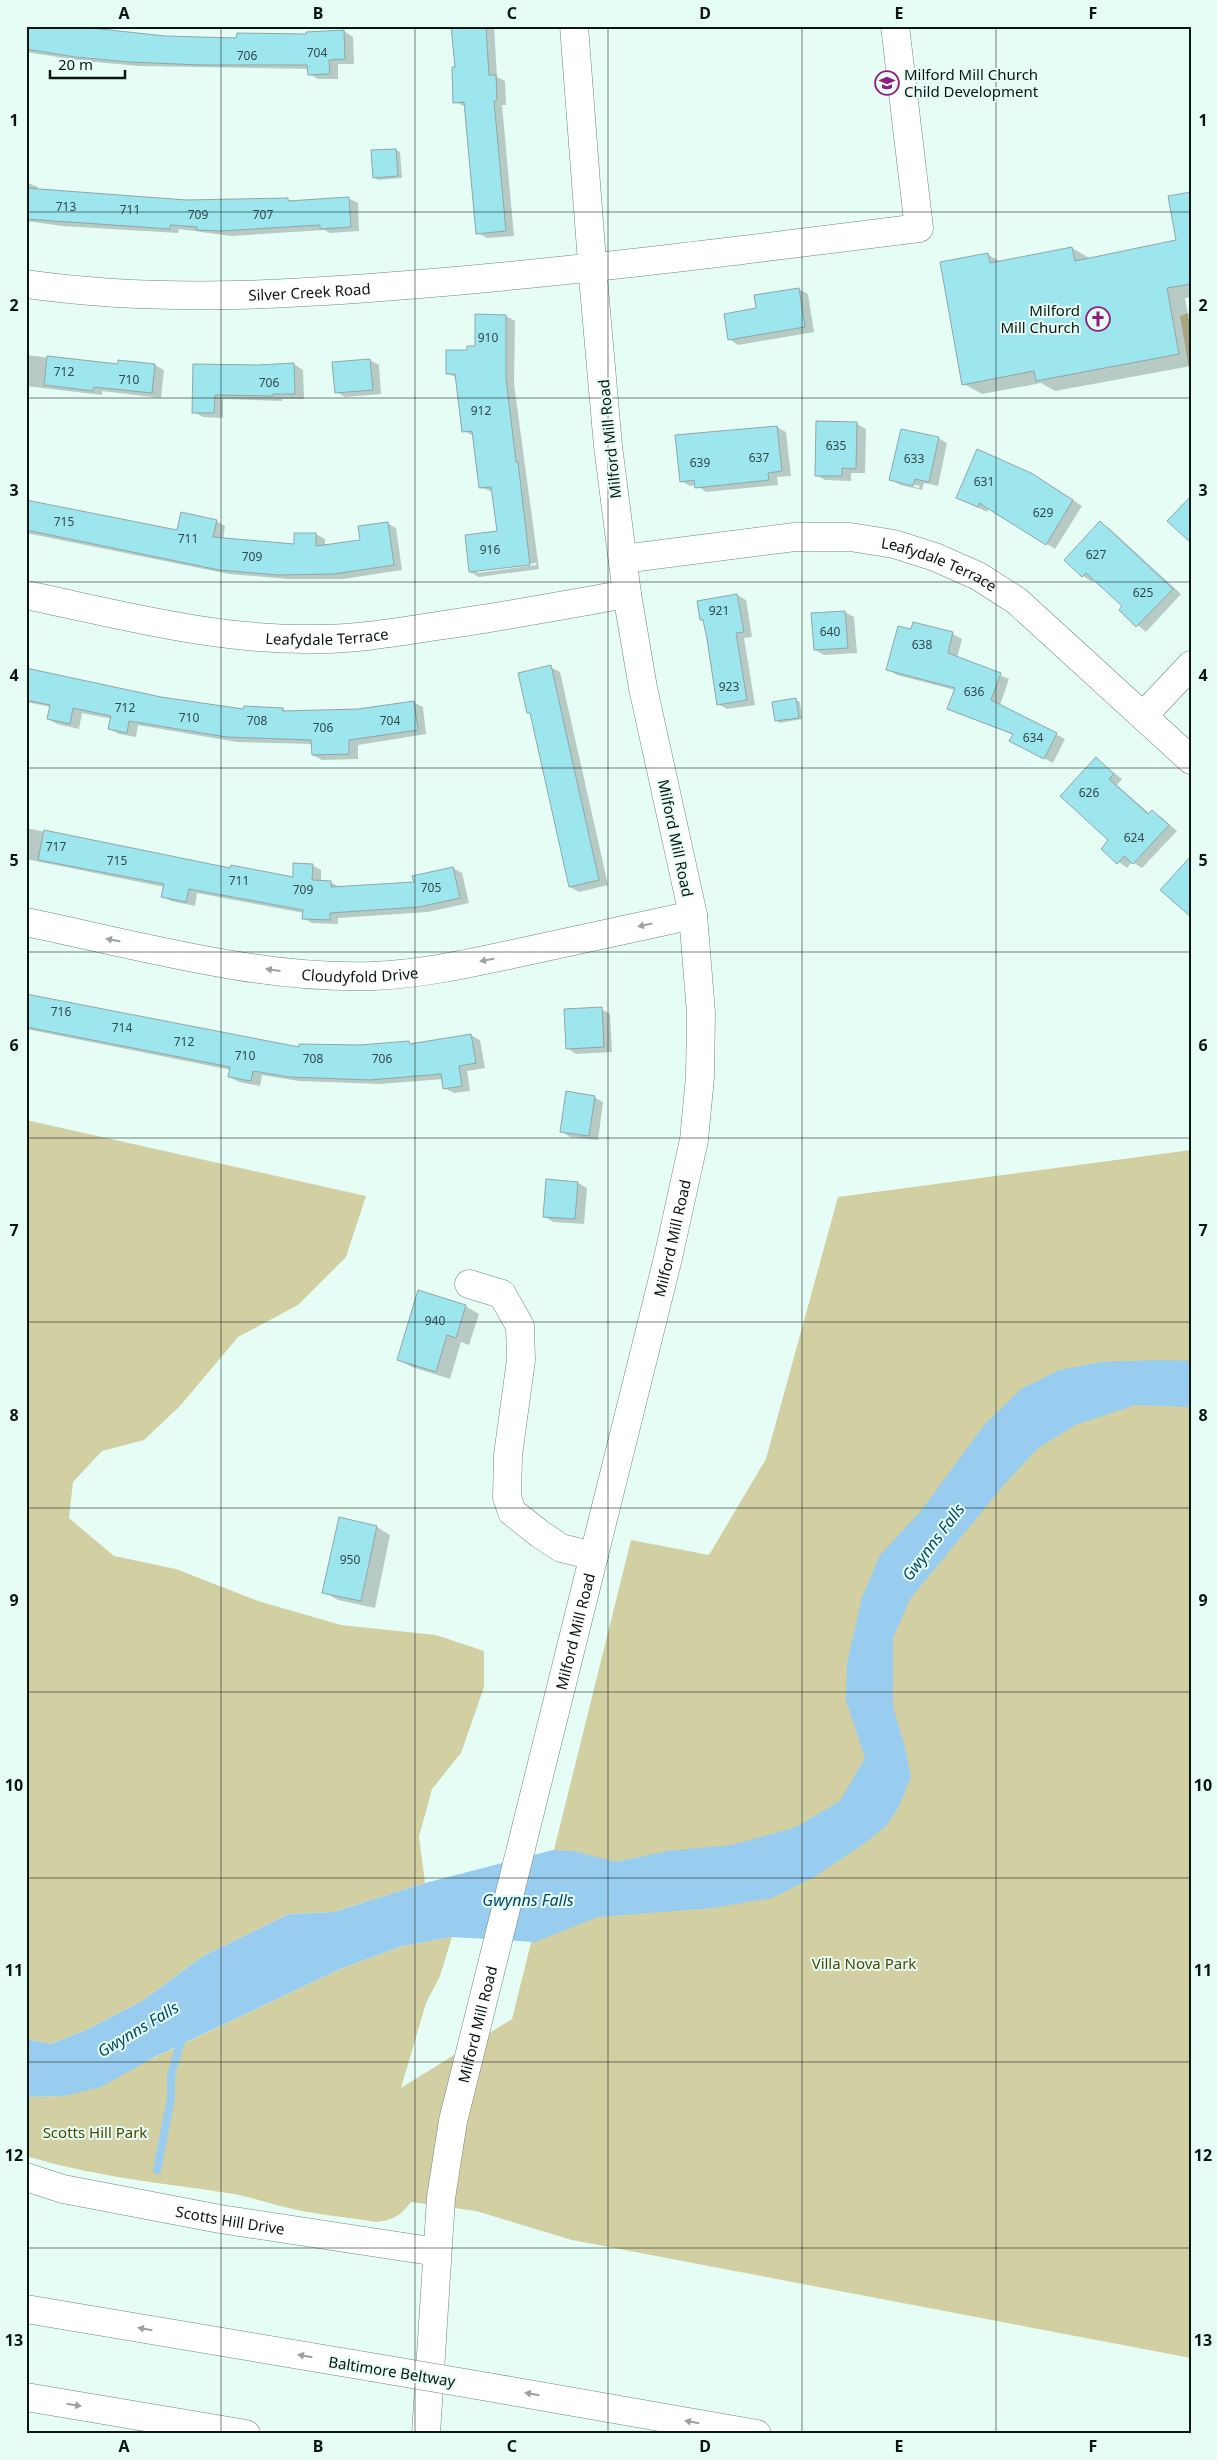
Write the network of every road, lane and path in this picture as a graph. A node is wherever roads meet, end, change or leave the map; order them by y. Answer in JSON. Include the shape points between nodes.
{"nodes":[{"id":1,"x":574,"y":26,"type":"edge"},
{"id":2,"x":895,"y":26,"type":"edge"},
{"id":3,"x":592,"y":268,"type":"junction"},
{"id":4,"x":26,"y":284,"type":"edge"},
{"id":5,"x":623,"y":559,"type":"junction"},
{"id":6,"x":627,"y":594,"type":"junction"},
{"id":7,"x":26,"y":596,"type":"edge"},
{"id":8,"x":1191,"y":664,"type":"edge"},
{"id":9,"x":1144,"y":715,"type":"junction"},
{"id":10,"x":1191,"y":760,"type":"edge"},
{"id":11,"x":693,"y":915,"type":"junction"},
{"id":12,"x":26,"y":922,"type":"edge"},
{"id":13,"x":469,"y":1284,"type":"dead end"},
{"id":14,"x":594,"y":1556,"type":"junction"},
{"id":15,"x":26,"y":2177,"type":"edge"},
{"id":16,"x":437,"y":2252,"type":"junction"},
{"id":17,"x":26,"y":2309,"type":"edge"},
{"id":18,"x":26,"y":2397,"type":"edge"},
{"id":19,"x":246,"y":2434,"type":"edge"},
{"id":20,"x":426,"y":2434,"type":"edge"},
{"id":21,"x":757,"y":2434,"type":"edge"}],
"edges":[{"from":1,"to":3,"type":"main road","name":"Milford Mill Road"},
{"from":2,"to":3,"type":"main road","name":"Silver Creek Road","via":[[918,228]]},
{"from":3,"to":4,"type":"main road","name":"Silver Creek Road","via":[[309,294],[219,297],[131,295]]},
{"from":3,"to":5,"type":"main road","name":"Milford Mill Road","via":[[608,446]]},
{"from":5,"to":6,"type":"main road","name":"Milford Mill Road"},
{"from":5,"to":9,"type":"main road","name":"Leafydale Terrace","via":[[795,537],[850,537],[894,544],[935,556],[978,576],[1018,601]]},
{"from":6,"to":7,"type":"main road","name":"Leafydale Terrace","via":[[375,636],[318,639],[222,633]]},
{"from":6,"to":11,"type":"main road","name":"Milford Mill Road","via":[[643,688]]},
{"from":8,"to":9,"type":"main road"},
{"from":9,"to":10,"type":"main road","name":"Leafydale Terrace"},
{"from":11,"to":12,"type":"main road","name":"Cloudyfold Drive","one_way":true,"via":[[492,959],[374,976],[284,972]]},
{"from":11,"to":14,"type":"main road","name":"Milford Mill Road","via":[[701,1013],[700,1077],[694,1140]]},
{"from":13,"to":14,"type":"main road","via":[[502,1294],[520,1326],[520,1360],[508,1455],[507,1497],[512,1512],[561,1548]]},
{"from":14,"to":16,"type":"main road","name":"Milford Mill Road","via":[[453,2121],[441,2198]]},
{"from":15,"to":16,"type":"main road","name":"Scotts Hill Drive","via":[[63,2189],[220,2219]]},
{"from":16,"to":20,"type":"main road","name":"Milford Mill Road"},
{"from":21,"to":17,"type":"main road","name":"Baltimore Beltway","one_way":true,"bridge":true},
{"from":18,"to":19,"type":"main road","one_way":true}]}
